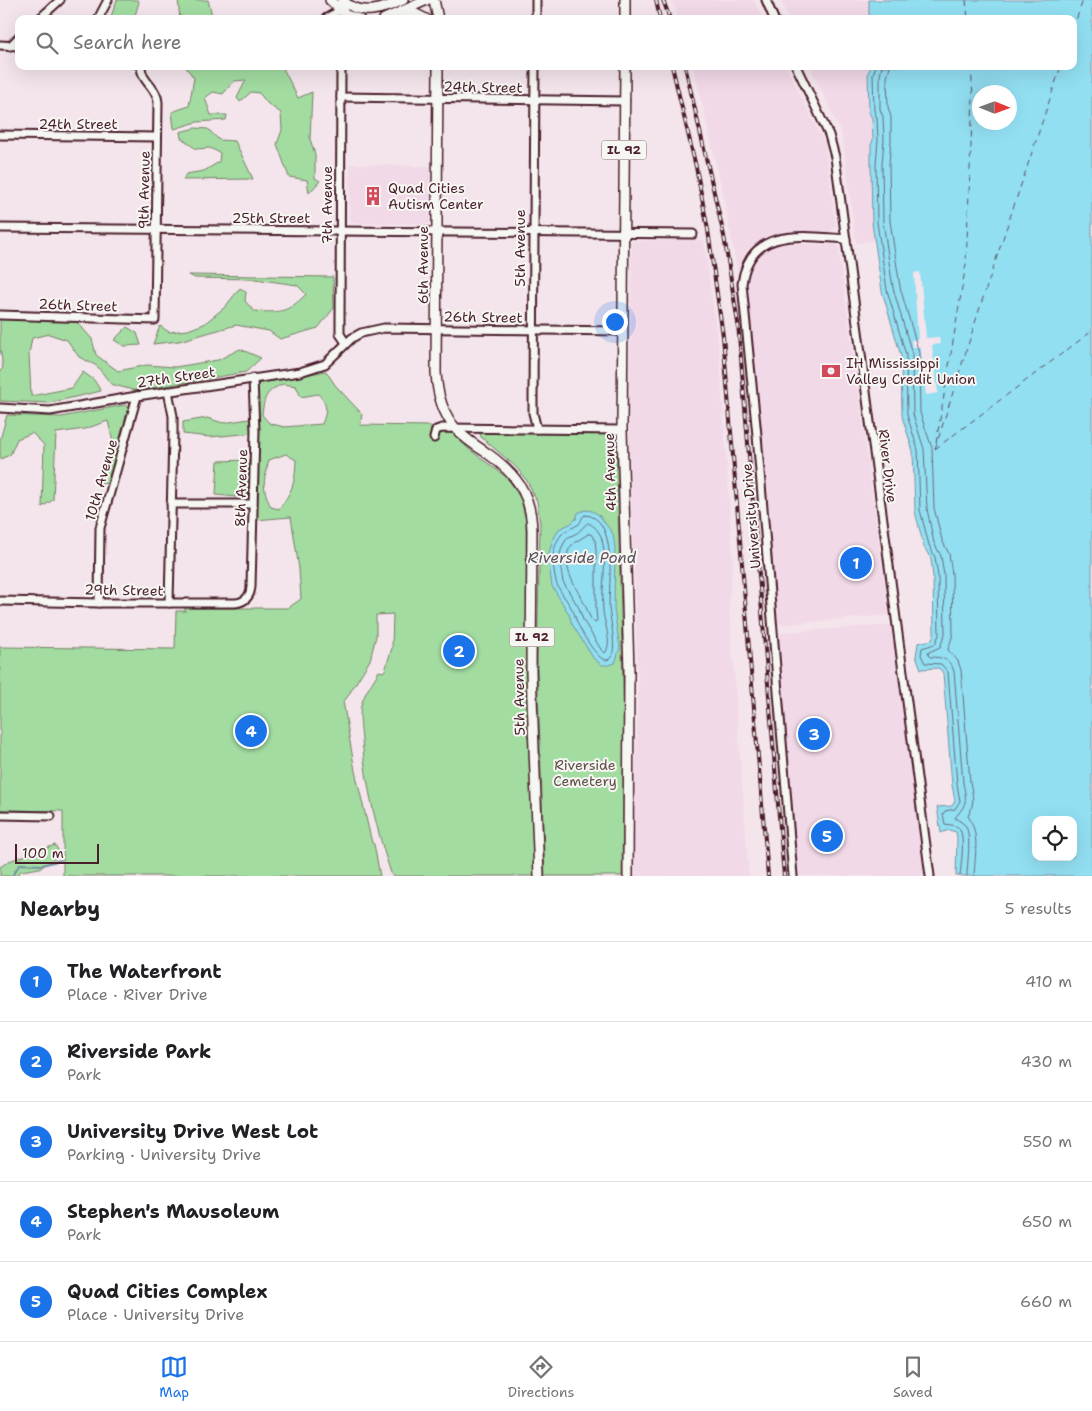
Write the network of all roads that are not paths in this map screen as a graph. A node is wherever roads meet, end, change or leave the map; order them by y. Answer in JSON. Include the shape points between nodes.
{"nodes":[{"id":1,"x":60,"y":0,"type":"edge"},
{"id":2,"x":108,"y":0,"type":"edge"},
{"id":3,"x":330,"y":0,"type":"edge"},
{"id":4,"x":403,"y":0,"type":"edge"},
{"id":5,"x":427,"y":0,"type":"edge"},
{"id":6,"x":434,"y":0,"type":"edge"},
{"id":7,"x":536,"y":0,"type":"edge"},
{"id":8,"x":625,"y":0,"type":"edge"},
{"id":9,"x":766,"y":0,"type":"edge"},
{"id":10,"x":346,"y":3,"type":"edge"},
{"id":11,"x":43,"y":15,"type":"edge"},
{"id":12,"x":100,"y":15,"type":"edge"},
{"id":13,"x":343,"y":15,"type":"edge"},
{"id":14,"x":393,"y":15,"type":"edge"},
{"id":15,"x":402,"y":15,"type":"edge"},
{"id":16,"x":418,"y":15,"type":"edge"},
{"id":17,"x":437,"y":15,"type":"edge"},
{"id":18,"x":536,"y":15,"type":"edge"},
{"id":19,"x":625,"y":15,"type":"edge"},
{"id":20,"x":772,"y":15,"type":"edge"},
{"id":21,"x":15,"y":41,"type":"edge"},
{"id":22,"x":0,"y":45,"type":"edge"},
{"id":23,"x":10,"y":46,"type":"junction"},
{"id":24,"x":15,"y":46,"type":"edge"},
{"id":25,"x":141,"y":70,"type":"edge"},
{"id":26,"x":341,"y":70,"type":"edge"},
{"id":27,"x":438,"y":70,"type":"edge"},
{"id":28,"x":535,"y":70,"type":"edge"},
{"id":29,"x":625,"y":70,"type":"edge"},
{"id":30,"x":798,"y":70,"type":"edge"},
{"id":31,"x":340,"y":97,"type":"junction"},
{"id":32,"x":438,"y":99,"type":"junction"},
{"id":33,"x":535,"y":100,"type":"junction"},
{"id":34,"x":625,"y":100,"type":"junction"},
{"id":35,"x":0,"y":135,"type":"edge"},
{"id":36,"x":156,"y":137,"type":"junction"},
{"id":37,"x":0,"y":228,"type":"edge"},
{"id":38,"x":156,"y":230,"type":"junction"},
{"id":39,"x":340,"y":231,"type":"junction"},
{"id":40,"x":437,"y":232,"type":"junction"},
{"id":41,"x":534,"y":233,"type":"junction"},
{"id":42,"x":624,"y":234,"type":"junction"},
{"id":43,"x":693,"y":234,"type":"dead end"},
{"id":44,"x":846,"y":238,"type":"junction"},
{"id":45,"x":0,"y":315,"type":"edge"},
{"id":46,"x":155,"y":320,"type":"joint"},
{"id":47,"x":437,"y":329,"type":"junction"},
{"id":48,"x":534,"y":331,"type":"junction"},
{"id":49,"x":623,"y":331,"type":"junction"},
{"id":50,"x":346,"y":343,"type":"junction"},
{"id":51,"x":253,"y":378,"type":"junction"},
{"id":52,"x":168,"y":391,"type":"junction"},
{"id":53,"x":137,"y":396,"type":"junction"},
{"id":54,"x":0,"y":408,"type":"edge"},
{"id":55,"x":456,"y":429,"type":"junction"},
{"id":56,"x":537,"y":429,"type":"junction"},
{"id":57,"x":622,"y":430,"type":"junction"},
{"id":58,"x":434,"y":438,"type":"dead end"},
{"id":59,"x":171,"y":504,"type":"junction"},
{"id":60,"x":252,"y":504,"type":"junction"},
{"id":61,"x":247,"y":598,"type":"joint"},
{"id":62,"x":0,"y":601,"type":"edge"},
{"id":63,"x":98,"y":603,"type":"junction"},
{"id":64,"x":169,"y":603,"type":"junction"},
{"id":65,"x":0,"y":815,"type":"edge"},
{"id":66,"x":51,"y":816,"type":"dead end"},
{"id":67,"x":539,"y":876,"type":"edge"},
{"id":68,"x":628,"y":876,"type":"edge"},
{"id":69,"x":793,"y":876,"type":"edge"},
{"id":70,"x":930,"y":876,"type":"edge"}],
"edges":[{"from":1,"to":11,"type":"street"},
{"from":2,"to":12,"type":"street"},
{"from":3,"to":13,"type":"main road"},
{"from":4,"to":10,"type":"main road","via":[[370,12]]},
{"from":5,"to":14,"type":"main road"},
{"from":6,"to":17,"type":"main road"},
{"from":7,"to":18,"type":"street"},
{"from":8,"to":19,"type":"main road"},
{"from":9,"to":20,"type":"street"},
{"from":10,"to":13,"type":"street"},
{"from":15,"to":16,"type":"main road"},
{"from":21,"to":23,"type":"street"},
{"from":22,"to":23,"type":"street"},
{"from":23,"to":24,"type":"street"},
{"from":25,"to":36,"type":"street","name":"9th Avenue","via":[[157,96]]},
{"from":26,"to":31,"type":"street","name":"7th Avenue"},
{"from":27,"to":32,"type":"main road","name":"6th Avenue","number":"IL 92"},
{"from":28,"to":33,"type":"street","name":"5th Avenue"},
{"from":29,"to":34,"type":"main road","name":"4th Avenue","number":"IL 92"},
{"from":30,"to":44,"type":"street","name":"River Drive","via":[[832,144]]},
{"from":31,"to":32,"type":"street","name":"24th Street"},
{"from":31,"to":39,"type":"street","name":"7th Avenue"},
{"from":32,"to":33,"type":"street","name":"24th Street"},
{"from":32,"to":40,"type":"main road","name":"6th Avenue","number":"IL 92"},
{"from":33,"to":34,"type":"street","name":"24th Street"},
{"from":33,"to":41,"type":"street","name":"5th Avenue"},
{"from":34,"to":42,"type":"main road","name":"4th Avenue","number":"IL 92"},
{"from":35,"to":36,"type":"street","name":"24th Street"},
{"from":36,"to":38,"type":"street","name":"9th Avenue"},
{"from":37,"to":38,"type":"street","name":"25th Street"},
{"from":38,"to":39,"type":"street","name":"25th Street"},
{"from":38,"to":46,"type":"street","name":"9th Avenue"},
{"from":39,"to":40,"type":"street","name":"25th Street"},
{"from":39,"to":50,"type":"street","name":"7th Avenue","via":[[340,334]]},
{"from":40,"to":41,"type":"street","name":"25th Street"},
{"from":40,"to":47,"type":"main road","name":"6th Avenue","number":"IL 92"},
{"from":41,"to":42,"type":"street","name":"25th Street"},
{"from":41,"to":48,"type":"street","name":"5th Avenue"},
{"from":42,"to":43,"type":"street","name":"25th Street"},
{"from":42,"to":49,"type":"main road","name":"4th Avenue","number":"IL 92"},
{"from":44,"to":69,"type":"street","name":"University Drive","via":[[773,240],[750,257],[742,284]]},
{"from":44,"to":70,"type":"street","name":"River Drive"},
{"from":45,"to":46,"type":"street","name":"26th Street"},
{"from":47,"to":48,"type":"street","name":"26th Street"},
{"from":47,"to":50,"type":"street","name":"26th Street","via":[[373,329]]},
{"from":47,"to":55,"type":"main road","name":"6th Avenue","number":"IL 92","via":[[438,392]]},
{"from":48,"to":49,"type":"street","name":"26th Street"},
{"from":48,"to":56,"type":"street","name":"5th Avenue","via":[[533,413]]},
{"from":49,"to":57,"type":"main road","name":"4th Avenue","number":"IL 92"},
{"from":50,"to":51,"type":"street","name":"27th Street","via":[[319,367]]},
{"from":51,"to":52,"type":"street","name":"27th Street"},
{"from":51,"to":60,"type":"street","name":"8th Avenue"},
{"from":52,"to":53,"type":"street","name":"27th Street"},
{"from":52,"to":59,"type":"street","via":[[173,416]]},
{"from":53,"to":54,"type":"street","name":"27th Street","via":[[50,411]]},
{"from":53,"to":63,"type":"street","name":"10th Avenue","via":[[100,528]]},
{"from":55,"to":56,"type":"street"},
{"from":55,"to":58,"type":"street","via":[[436,430]]},
{"from":55,"to":67,"type":"main road","name":"5th Avenue","number":"IL 92","via":[[511,473],[530,508]]},
{"from":56,"to":57,"type":"street"},
{"from":57,"to":68,"type":"main road","name":"4th Avenue","number":"IL 92","via":[[630,672]]},
{"from":59,"to":60,"type":"street"},
{"from":59,"to":64,"type":"street"},
{"from":60,"to":61,"type":"street","name":"8th Avenue","via":[[251,587]]},
{"from":61,"to":64,"type":"street","name":"29th Street","via":[[235,603]]},
{"from":62,"to":63,"type":"street","name":"29th Street"},
{"from":63,"to":64,"type":"street","name":"29th Street"},
{"from":65,"to":66,"type":"street"}]}
